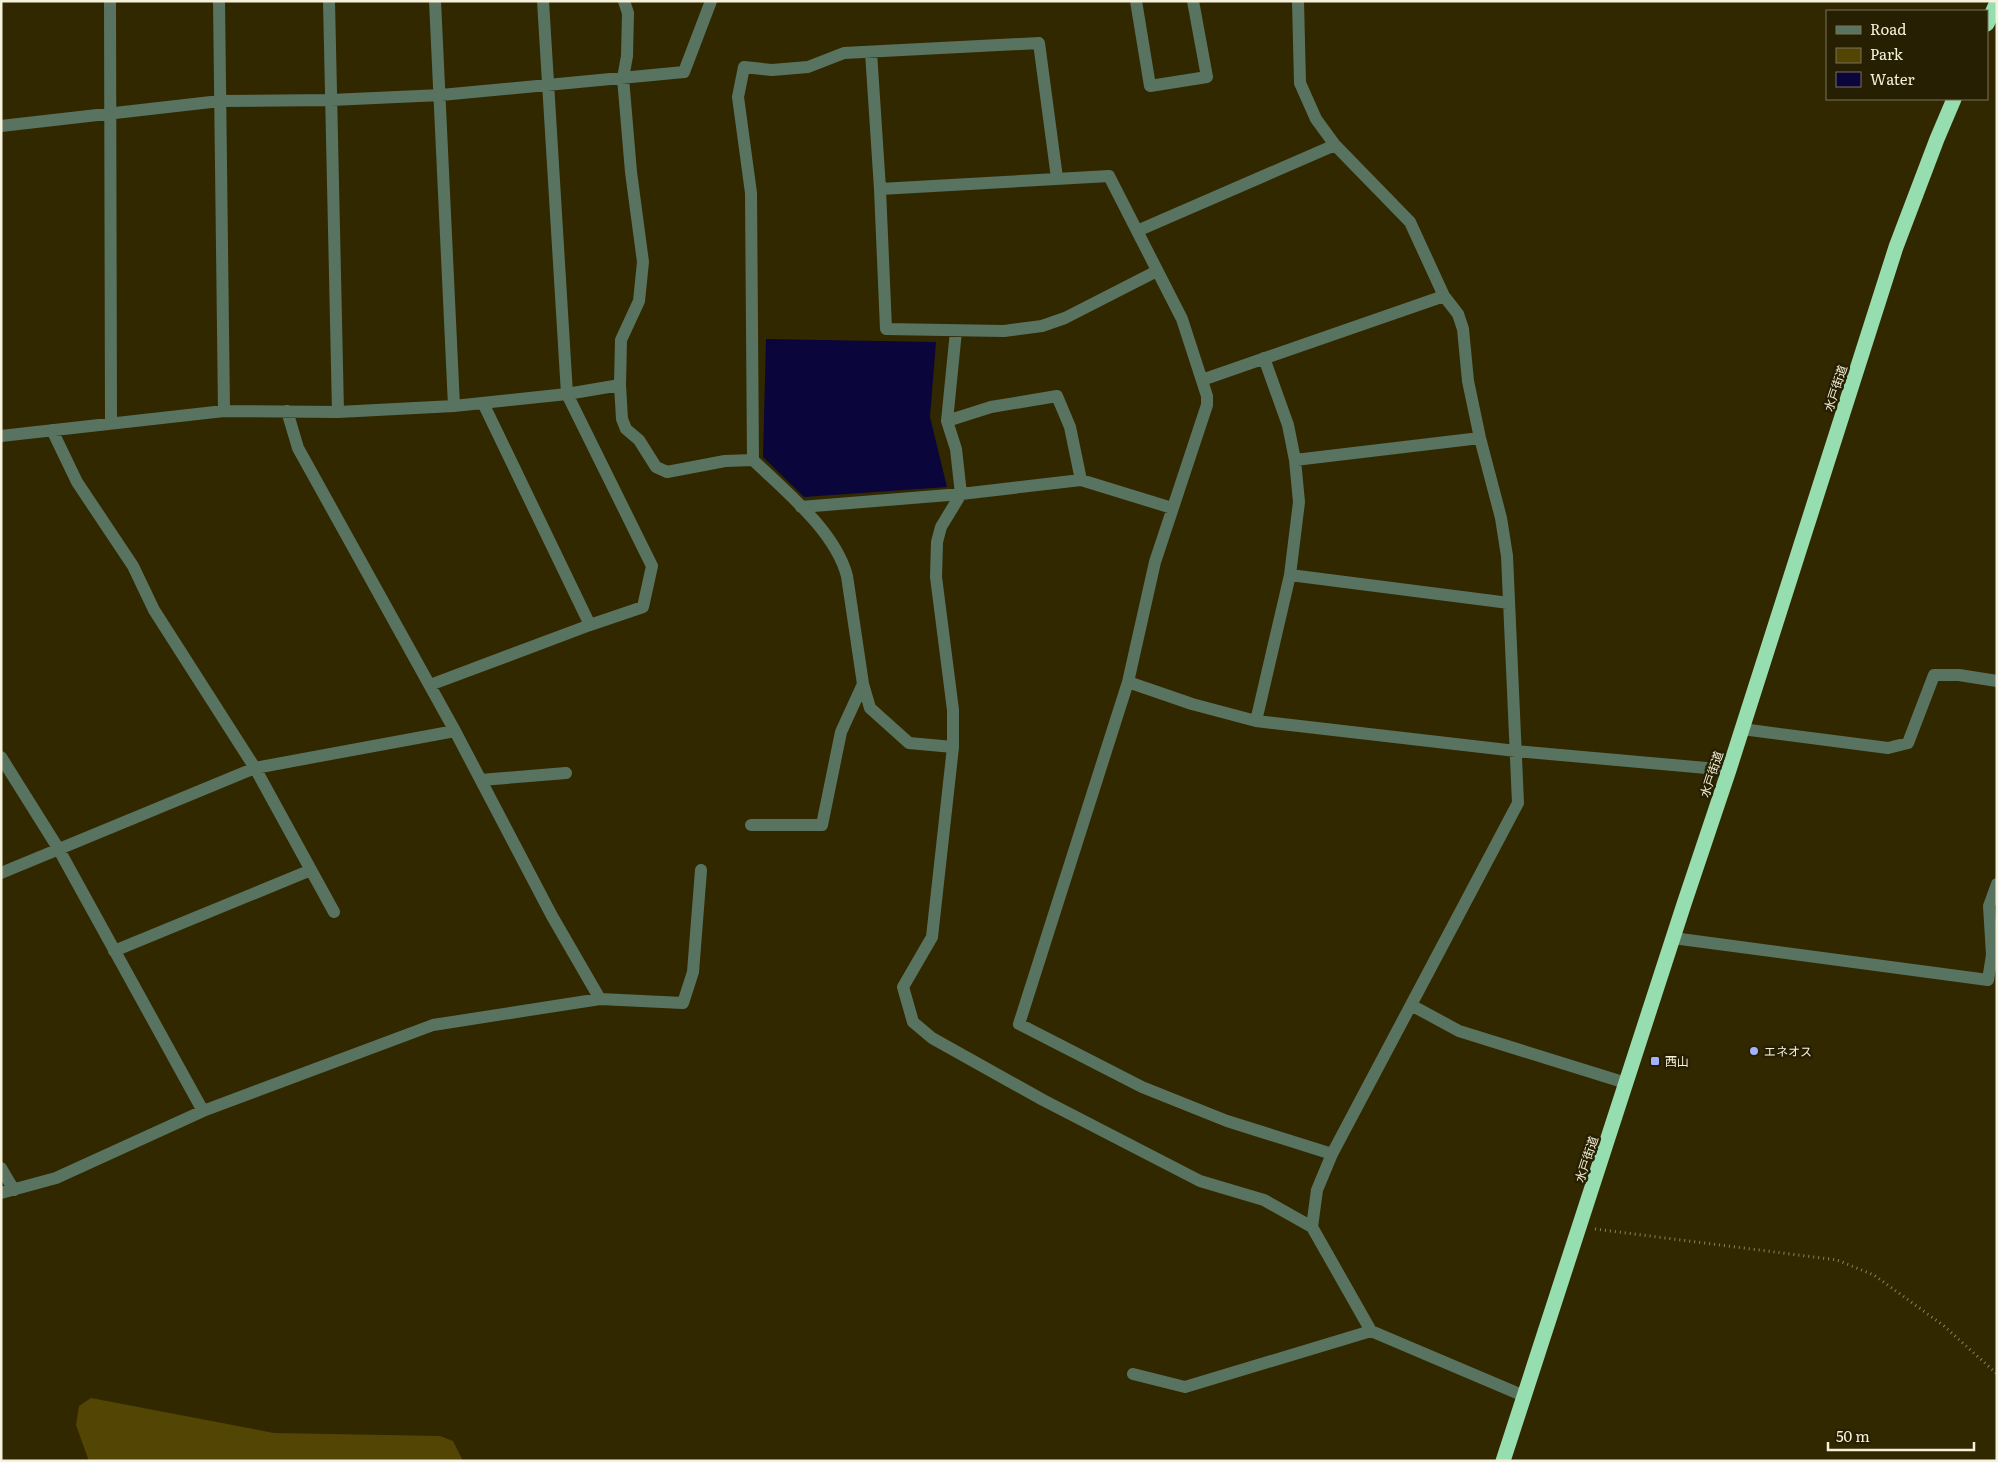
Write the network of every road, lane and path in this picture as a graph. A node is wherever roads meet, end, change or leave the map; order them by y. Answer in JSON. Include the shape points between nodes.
{"nodes":[{"id":1,"x":110,"y":1,"type":"edge"},
{"id":2,"x":219,"y":1,"type":"edge"},
{"id":3,"x":329,"y":1,"type":"edge"},
{"id":4,"x":435,"y":1,"type":"edge"},
{"id":5,"x":543,"y":1,"type":"edge"},
{"id":6,"x":624,"y":1,"type":"edge"},
{"id":7,"x":711,"y":1,"type":"edge"},
{"id":8,"x":1136,"y":1,"type":"edge"},
{"id":9,"x":1193,"y":1,"type":"edge"},
{"id":10,"x":1298,"y":1,"type":"edge"},
{"id":11,"x":1997,"y":2,"type":"edge"},
{"id":12,"x":1988,"y":22,"type":"edge"},
{"id":13,"x":871,"y":52,"type":"junction"},
{"id":14,"x":623,"y":78,"type":"junction"},
{"id":15,"x":548,"y":86,"type":"junction"},
{"id":16,"x":441,"y":96,"type":"junction"},
{"id":17,"x":331,"y":100,"type":"junction"},
{"id":18,"x":1954,"y":100,"type":"edge"},
{"id":19,"x":220,"y":101,"type":"junction"},
{"id":20,"x":110,"y":114,"type":"junction"},
{"id":21,"x":1,"y":126,"type":"edge"},
{"id":22,"x":1335,"y":145,"type":"junction"},
{"id":23,"x":1058,"y":178,"type":"junction"},
{"id":24,"x":880,"y":188,"type":"junction"},
{"id":25,"x":1137,"y":231,"type":"junction"},
{"id":26,"x":1157,"y":271,"type":"junction"},
{"id":27,"x":1444,"y":296,"type":"junction"},
{"id":28,"x":956,"y":331,"type":"junction"},
{"id":29,"x":1264,"y":358,"type":"junction"},
{"id":30,"x":1202,"y":380,"type":"junction"},
{"id":31,"x":620,"y":385,"type":"junction"},
{"id":32,"x":567,"y":394,"type":"junction"},
{"id":33,"x":483,"y":403,"type":"junction"},
{"id":34,"x":454,"y":406,"type":"junction"},
{"id":35,"x":224,"y":411,"type":"junction"},
{"id":36,"x":287,"y":411,"type":"junction"},
{"id":37,"x":338,"y":412,"type":"junction"},
{"id":38,"x":947,"y":421,"type":"junction"},
{"id":39,"x":111,"y":423,"type":"junction"},
{"id":40,"x":52,"y":430,"type":"junction"},
{"id":41,"x":1,"y":436,"type":"edge"},
{"id":42,"x":1480,"y":438,"type":"junction"},
{"id":43,"x":753,"y":460,"type":"junction"},
{"id":44,"x":1295,"y":460,"type":"junction"},
{"id":45,"x":1081,"y":480,"type":"junction"},
{"id":46,"x":961,"y":494,"type":"junction"},
{"id":47,"x":801,"y":507,"type":"junction"},
{"id":48,"x":1172,"y":508,"type":"junction"},
{"id":49,"x":1290,"y":575,"type":"junction"},
{"id":50,"x":1509,"y":602,"type":"junction"},
{"id":51,"x":590,"y":625,"type":"junction"},
{"id":52,"x":1128,"y":682,"type":"junction"},
{"id":53,"x":1997,"y":682,"type":"edge"},
{"id":54,"x":863,"y":684,"type":"junction"},
{"id":55,"x":430,"y":685,"type":"junction"},
{"id":56,"x":1256,"y":721,"type":"junction"},
{"id":57,"x":1742,"y":729,"type":"junction"},
{"id":58,"x":455,"y":731,"type":"junction"},
{"id":59,"x":953,"y":747,"type":"junction"},
{"id":60,"x":1516,"y":751,"type":"junction"},
{"id":61,"x":1,"y":757,"type":"edge"},
{"id":62,"x":255,"y":768,"type":"junction"},
{"id":63,"x":1729,"y":770,"type":"junction"},
{"id":64,"x":566,"y":773,"type":"dead end"},
{"id":65,"x":481,"y":780,"type":"junction"},
{"id":66,"x":751,"y":825,"type":"dead end"},
{"id":67,"x":58,"y":848,"type":"junction"},
{"id":68,"x":311,"y":870,"type":"junction"},
{"id":69,"x":701,"y":870,"type":"dead end"},
{"id":70,"x":1,"y":872,"type":"edge"},
{"id":71,"x":1997,"y":884,"type":"edge"},
{"id":72,"x":1993,"y":907,"type":"edge"},
{"id":73,"x":334,"y":912,"type":"dead end"},
{"id":74,"x":1673,"y":938,"type":"junction"},
{"id":75,"x":114,"y":951,"type":"junction"},
{"id":76,"x":600,"y":999,"type":"junction"},
{"id":77,"x":1412,"y":1005,"type":"junction"},
{"id":78,"x":1626,"y":1083,"type":"junction"},
{"id":79,"x":203,"y":1111,"type":"junction"},
{"id":80,"x":1332,"y":1154,"type":"junction"},
{"id":81,"x":1,"y":1168,"type":"edge"},
{"id":82,"x":8,"y":1192,"type":"edge"},
{"id":83,"x":1580,"y":1227,"type":"junction"},
{"id":84,"x":1312,"y":1228,"type":"junction"},
{"id":85,"x":1371,"y":1331,"type":"junction"},
{"id":86,"x":1133,"y":1374,"type":"dead end"},
{"id":87,"x":1997,"y":1374,"type":"edge"},
{"id":88,"x":1524,"y":1396,"type":"junction"},
{"id":89,"x":1503,"y":1461,"type":"edge"}],
"edges":[{"from":1,"to":20,"type":"street"},
{"from":2,"to":19,"type":"street"},
{"from":3,"to":17,"type":"street"},
{"from":4,"to":16,"type":"street"},
{"from":5,"to":15,"type":"street"},
{"from":6,"to":14,"type":"street","via":[[628,13],[628,48]]},
{"from":7,"to":14,"type":"street","via":[[684,72]]},
{"from":8,"to":9,"type":"street","via":[[1150,86],[1207,77]]},
{"from":10,"to":22,"type":"street","via":[[1300,83],[1316,119]]},
{"from":11,"to":12,"type":"highway"},
{"from":13,"to":23,"type":"street","via":[[1039,43]]},
{"from":13,"to":24,"type":"street"},
{"from":13,"to":43,"type":"street","via":[[844,53],[808,67],[772,70],[744,67],[738,97],[751,194]]},
{"from":14,"to":15,"type":"street"},
{"from":14,"to":31,"type":"street","via":[[643,262],[640,301],[621,340]]},
{"from":15,"to":16,"type":"street"},
{"from":15,"to":32,"type":"street"},
{"from":16,"to":17,"type":"street"},
{"from":16,"to":34,"type":"street"},
{"from":17,"to":19,"type":"street"},
{"from":17,"to":37,"type":"street"},
{"from":18,"to":57,"type":"highway","name":"水戸街道","via":[[1896,247]]},
{"from":19,"to":20,"type":"street"},
{"from":19,"to":35,"type":"street"},
{"from":20,"to":21,"type":"street"},
{"from":20,"to":39,"type":"street"},
{"from":22,"to":25,"type":"street"},
{"from":22,"to":27,"type":"street","via":[[1410,222]]},
{"from":23,"to":24,"type":"street"},
{"from":23,"to":25,"type":"street","via":[[1109,176]]},
{"from":24,"to":28,"type":"street","via":[[886,329]]},
{"from":25,"to":26,"type":"street"},
{"from":26,"to":28,"type":"street","via":[[1065,318],[1042,326],[1004,331]]},
{"from":26,"to":30,"type":"street","via":[[1182,319]]},
{"from":27,"to":29,"type":"street"},
{"from":27,"to":42,"type":"street","via":[[1458,314],[1463,329],[1468,381]]},
{"from":28,"to":38,"type":"street"},
{"from":29,"to":30,"type":"street"},
{"from":29,"to":44,"type":"street","via":[[1288,425]]},
{"from":30,"to":48,"type":"street","via":[[1207,405]]},
{"from":31,"to":32,"type":"street"},
{"from":31,"to":43,"type":"street","via":[[622,419],[626,429],[639,440],[656,467],[667,472],[725,461]]},
{"from":32,"to":33,"type":"street"},
{"from":32,"to":51,"type":"street","via":[[652,566],[644,607]]},
{"from":33,"to":34,"type":"street"},
{"from":33,"to":51,"type":"street"},
{"from":34,"to":37,"type":"street"},
{"from":35,"to":36,"type":"street"},
{"from":35,"to":39,"type":"street"},
{"from":36,"to":37,"type":"street"},
{"from":36,"to":55,"type":"street","via":[[298,448]]},
{"from":38,"to":45,"type":"street","via":[[991,407],[1057,396],[1070,427]]},
{"from":38,"to":46,"type":"street","via":[[956,449]]},
{"from":39,"to":40,"type":"street"},
{"from":40,"to":41,"type":"street"},
{"from":40,"to":62,"type":"street","via":[[77,482],[133,566],[154,610]]},
{"from":42,"to":44,"type":"street"},
{"from":42,"to":50,"type":"street","via":[[1507,556]]},
{"from":43,"to":47,"type":"street"},
{"from":44,"to":49,"type":"street","via":[[1299,502]]},
{"from":45,"to":46,"type":"street"},
{"from":45,"to":48,"type":"street"},
{"from":46,"to":47,"type":"street"},
{"from":46,"to":59,"type":"street","via":[[941,527],[937,542],[936,577],[954,710]]},
{"from":47,"to":54,"type":"street","via":[[843,559]]},
{"from":48,"to":52,"type":"street","via":[[1155,562]]},
{"from":49,"to":50,"type":"street"},
{"from":49,"to":56,"type":"street"},
{"from":50,"to":60,"type":"street"},
{"from":51,"to":55,"type":"street"},
{"from":52,"to":56,"type":"street"},
{"from":52,"to":80,"type":"street","via":[[1019,1024],[1142,1087],[1227,1121]]},
{"from":53,"to":57,"type":"street","via":[[1959,675],[1934,675],[1908,743],[1888,748]]},
{"from":54,"to":59,"type":"street","via":[[870,708],[909,743]]},
{"from":54,"to":66,"type":"street","via":[[841,732],[822,826]]},
{"from":55,"to":58,"type":"street"},
{"from":56,"to":60,"type":"street"},
{"from":57,"to":63,"type":"highway","name":"水戸街道"},
{"from":58,"to":62,"type":"street"},
{"from":58,"to":65,"type":"street"},
{"from":59,"to":84,"type":"street","via":[[932,937],[903,987],[913,1022],[932,1038],[1200,1181],[1264,1200]]},
{"from":60,"to":63,"type":"street"},
{"from":60,"to":77,"type":"street","via":[[1518,803]]},
{"from":61,"to":67,"type":"street"},
{"from":62,"to":67,"type":"street"},
{"from":62,"to":68,"type":"street"},
{"from":63,"to":74,"type":"highway","name":"水戸街道"},
{"from":64,"to":65,"type":"street"},
{"from":65,"to":76,"type":"street","via":[[552,916]]},
{"from":67,"to":70,"type":"street"},
{"from":67,"to":75,"type":"street"},
{"from":68,"to":73,"type":"street"},
{"from":68,"to":75,"type":"street"},
{"from":69,"to":76,"type":"street","via":[[693,972],[683,1002]]},
{"from":71,"to":72,"type":"street"},
{"from":72,"to":74,"type":"street","via":[[1988,980]]},
{"from":74,"to":78,"type":"highway","name":"水戸街道"},
{"from":75,"to":79,"type":"street"},
{"from":76,"to":79,"type":"street","via":[[432,1025]]},
{"from":77,"to":78,"type":"street","via":[[1459,1031]]},
{"from":77,"to":80,"type":"street"},
{"from":78,"to":83,"type":"highway","name":"水戸街道"},
{"from":79,"to":82,"type":"street","via":[[56,1178]]},
{"from":80,"to":84,"type":"street","via":[[1317,1190]]},
{"from":81,"to":82,"type":"street"},
{"from":83,"to":87,"type":"path","via":[[1837,1260],[1874,1275],[1944,1326]]},
{"from":83,"to":88,"type":"highway","name":"水戸街道"},
{"from":84,"to":85,"type":"street"},
{"from":85,"to":86,"type":"street","via":[[1185,1387]]},
{"from":85,"to":88,"type":"street"},
{"from":88,"to":89,"type":"highway","name":"水戸街道"}]}
